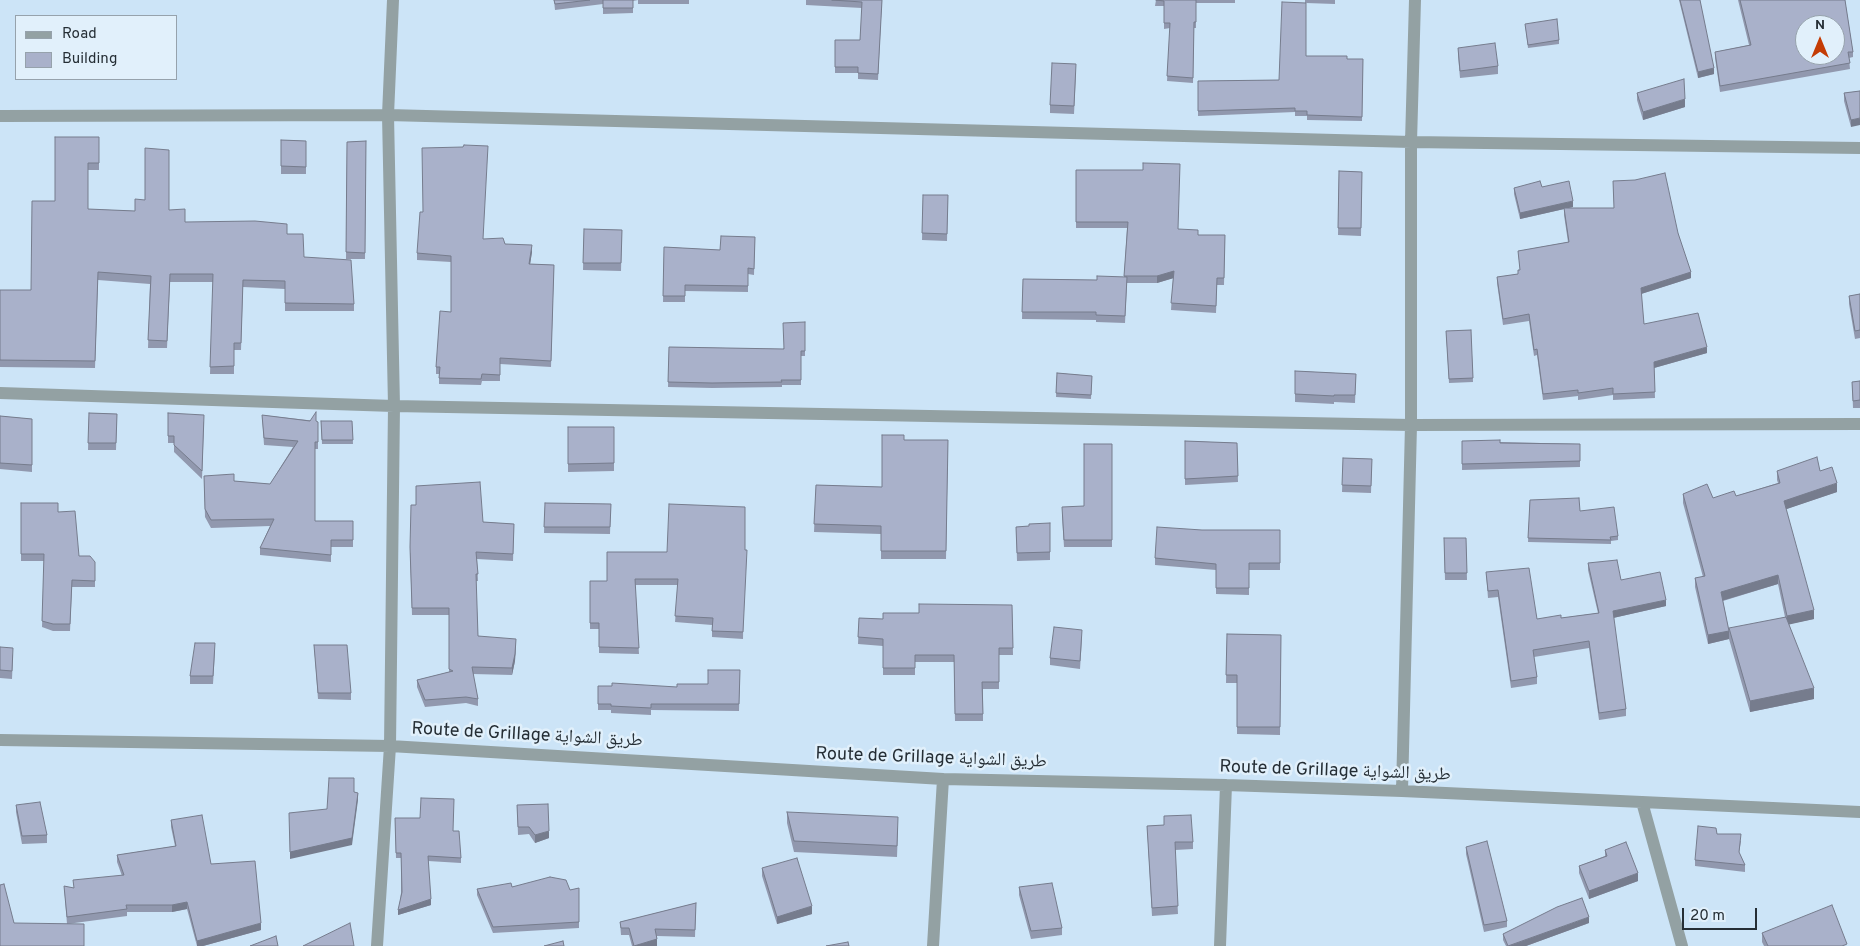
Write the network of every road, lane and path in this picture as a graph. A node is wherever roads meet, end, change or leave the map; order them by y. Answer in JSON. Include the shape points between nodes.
{"nodes":[{"id":1,"x":393,"y":0,"type":"edge"},
{"id":2,"x":1415,"y":0,"type":"edge"},
{"id":3,"x":388,"y":115,"type":"junction"},
{"id":4,"x":0,"y":116,"type":"edge"},
{"id":5,"x":1411,"y":142,"type":"junction"},
{"id":6,"x":1860,"y":148,"type":"edge"},
{"id":7,"x":0,"y":393,"type":"edge"},
{"id":8,"x":394,"y":406,"type":"junction"},
{"id":9,"x":1860,"y":424,"type":"edge"},
{"id":10,"x":1411,"y":425,"type":"junction"},
{"id":11,"x":0,"y":740,"type":"edge"},
{"id":12,"x":390,"y":746,"type":"junction"},
{"id":13,"x":942,"y":779,"type":"junction"},
{"id":14,"x":1226,"y":785,"type":"junction"},
{"id":15,"x":1402,"y":792,"type":"junction"},
{"id":16,"x":1642,"y":802,"type":"junction"},
{"id":17,"x":1860,"y":812,"type":"edge"},
{"id":18,"x":377,"y":946,"type":"edge"},
{"id":19,"x":934,"y":946,"type":"edge"},
{"id":20,"x":1220,"y":946,"type":"edge"},
{"id":21,"x":1682,"y":946,"type":"edge"}],
"edges":[{"from":1,"to":3,"type":"street"},
{"from":2,"to":5,"type":"street"},
{"from":3,"to":4,"type":"street"},
{"from":3,"to":5,"type":"street"},
{"from":3,"to":8,"type":"street"},
{"from":5,"to":6,"type":"street"},
{"from":5,"to":10,"type":"street"},
{"from":7,"to":8,"type":"street"},
{"from":8,"to":10,"type":"street"},
{"from":8,"to":12,"type":"street"},
{"from":9,"to":10,"type":"street"},
{"from":10,"to":15,"type":"street"},
{"from":11,"to":12,"type":"street","name":"Route de Grillage طريق الشواية"},
{"from":12,"to":13,"type":"street","name":"Route de Grillage طريق الشواية"},
{"from":12,"to":18,"type":"street"},
{"from":13,"to":14,"type":"street","name":"Route de Grillage طريق الشواية"},
{"from":13,"to":19,"type":"street"},
{"from":14,"to":15,"type":"street","name":"Route de Grillage طريق الشواية"},
{"from":14,"to":20,"type":"street"},
{"from":15,"to":16,"type":"street","name":"Route de Grillage طريق الشواية"},
{"from":16,"to":17,"type":"street","name":"Route de Grillage طريق الشواية"},
{"from":16,"to":21,"type":"street"}]}
